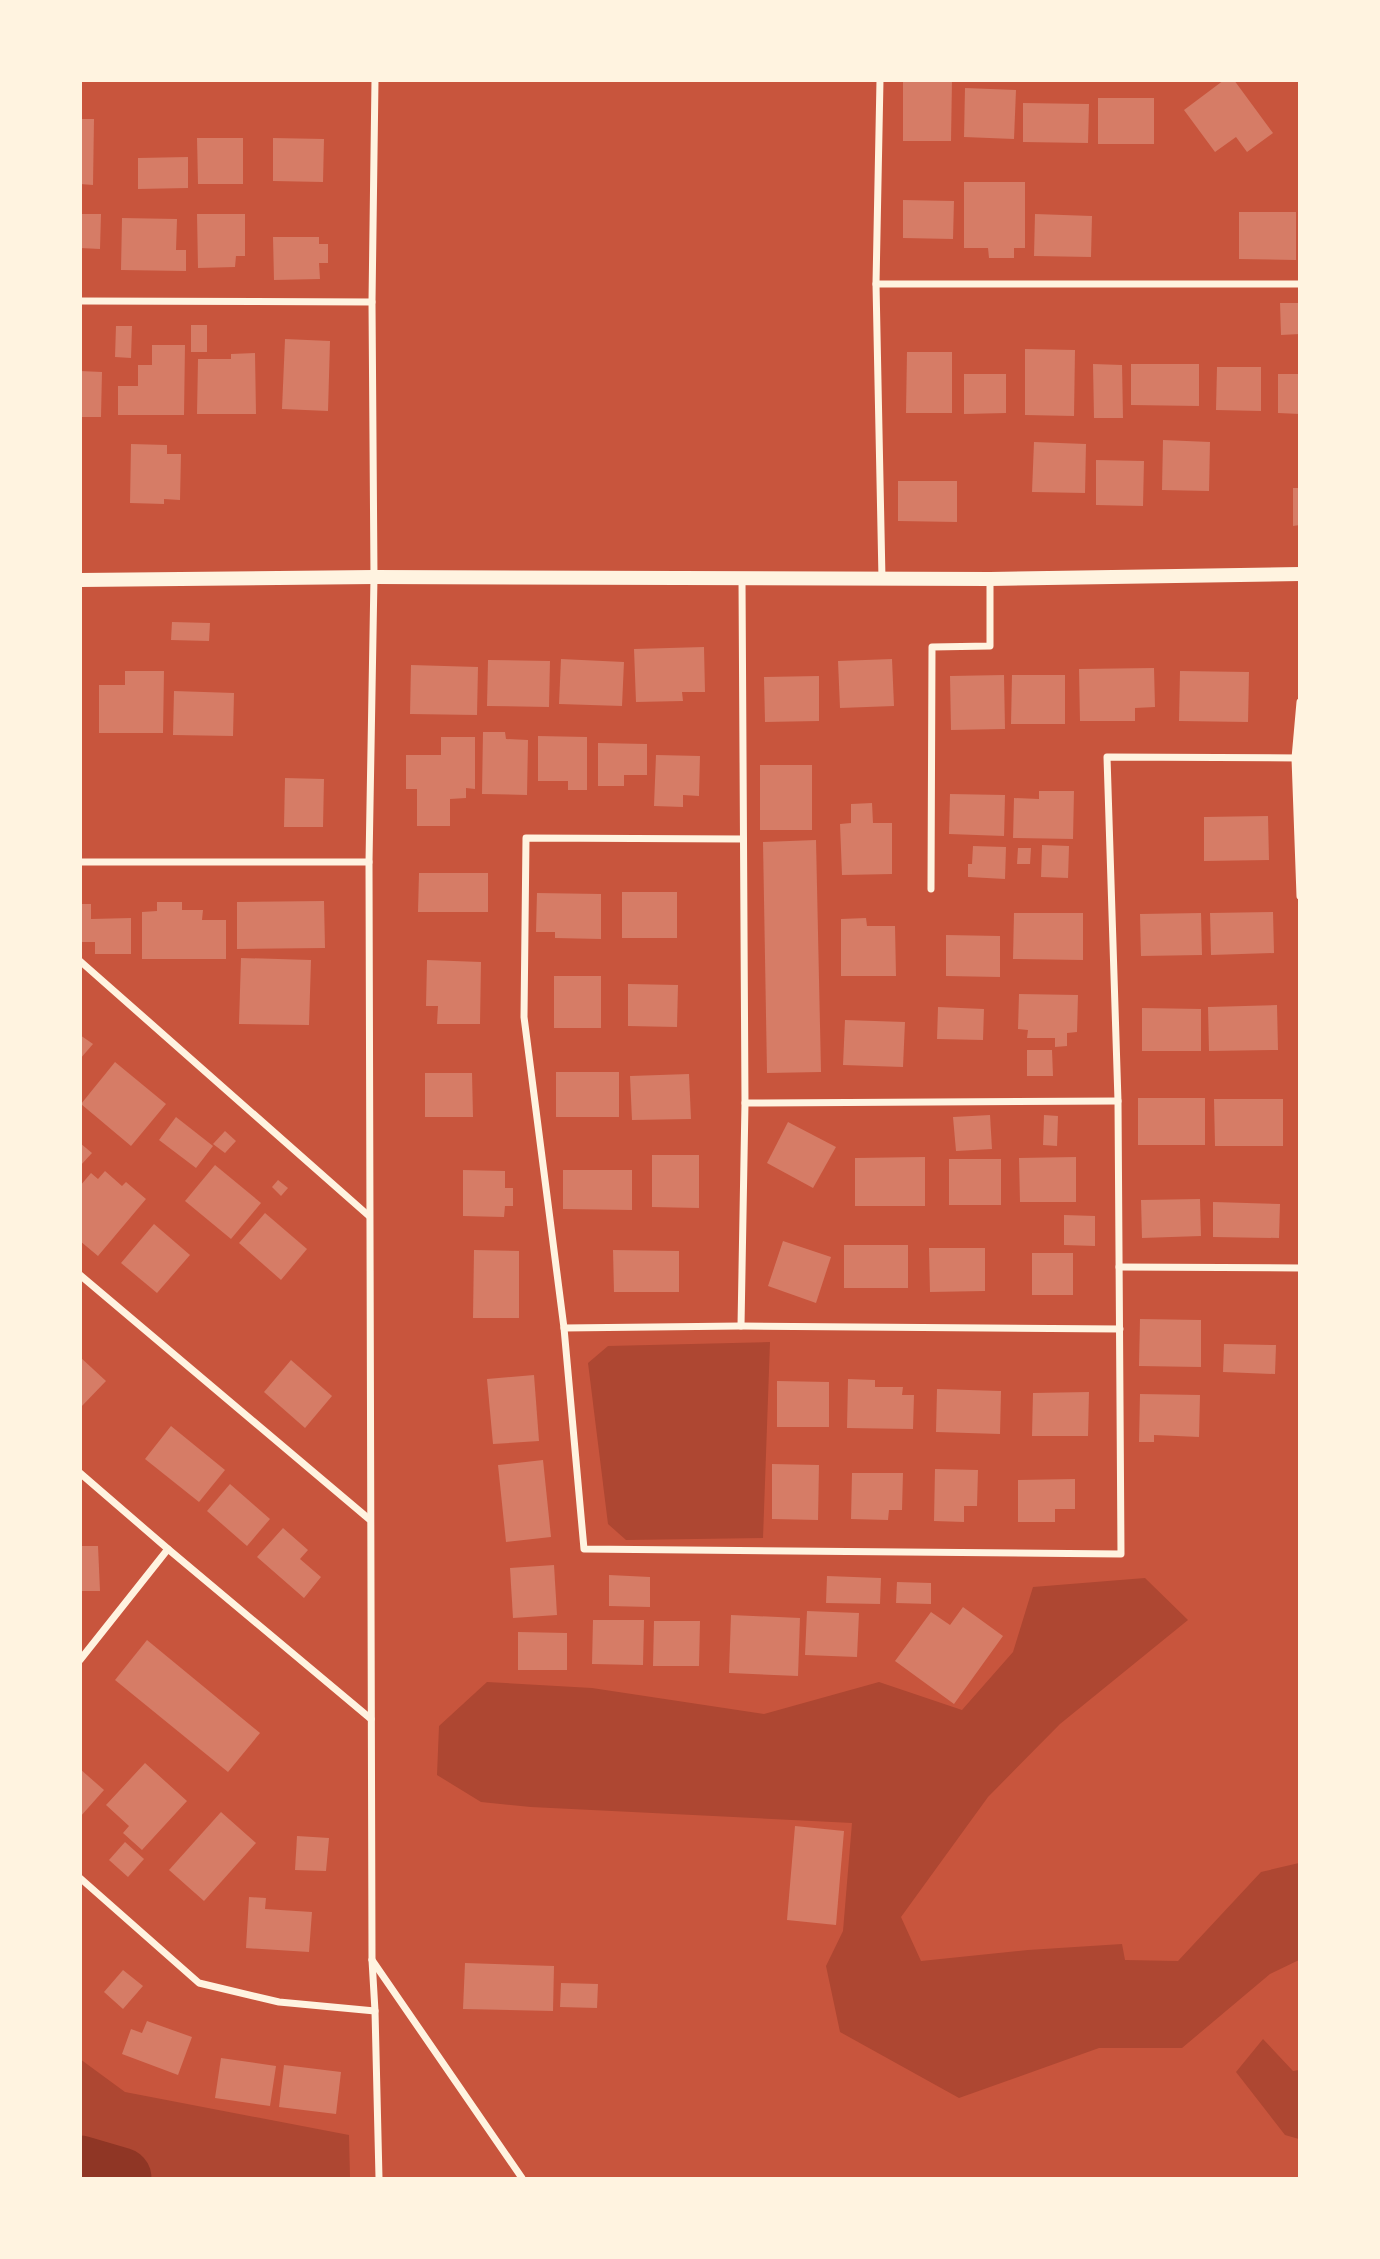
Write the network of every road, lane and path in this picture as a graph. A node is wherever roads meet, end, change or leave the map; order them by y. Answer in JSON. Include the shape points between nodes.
{"nodes":[{"id":1,"x":376,"y":80,"type":"edge"},
{"id":2,"x":880,"y":80,"type":"edge"},
{"id":3,"x":876,"y":284,"type":"junction"},
{"id":4,"x":1300,"y":284,"type":"edge"},
{"id":5,"x":80,"y":301,"type":"edge"},
{"id":6,"x":372,"y":302,"type":"junction"},
{"id":7,"x":1300,"y":575,"type":"edge"},
{"id":8,"x":374,"y":577,"type":"junction"},
{"id":9,"x":742,"y":579,"type":"junction"},
{"id":10,"x":990,"y":579,"type":"junction"},
{"id":11,"x":80,"y":580,"type":"edge"},
{"id":12,"x":882,"y":580,"type":"junction"},
{"id":13,"x":1300,"y":702,"type":"edge"},
{"id":14,"x":1297,"y":758,"type":"edge"},
{"id":15,"x":743,"y":839,"type":"junction"},
{"id":16,"x":80,"y":862,"type":"edge"},
{"id":17,"x":369,"y":862,"type":"junction"},
{"id":18,"x":931,"y":889,"type":"dead end"},
{"id":19,"x":1300,"y":896,"type":"edge"},
{"id":20,"x":80,"y":961,"type":"edge"},
{"id":21,"x":1118,"y":1101,"type":"junction"},
{"id":22,"x":746,"y":1102,"type":"junction"},
{"id":23,"x":369,"y":1216,"type":"junction"},
{"id":24,"x":1119,"y":1267,"type":"junction"},
{"id":25,"x":1300,"y":1268,"type":"edge"},
{"id":26,"x":80,"y":1275,"type":"edge"},
{"id":27,"x":741,"y":1326,"type":"junction"},
{"id":28,"x":564,"y":1328,"type":"junction"},
{"id":29,"x":1120,"y":1329,"type":"junction"},
{"id":30,"x":80,"y":1473,"type":"edge"},
{"id":31,"x":369,"y":1518,"type":"junction"},
{"id":32,"x":168,"y":1549,"type":"junction"},
{"id":33,"x":80,"y":1660,"type":"edge"},
{"id":34,"x":371,"y":1720,"type":"junction"},
{"id":35,"x":80,"y":1878,"type":"edge"},
{"id":36,"x":372,"y":1960,"type":"junction"},
{"id":37,"x":375,"y":2011,"type":"junction"},
{"id":38,"x":379,"y":2179,"type":"edge"},
{"id":39,"x":522,"y":2179,"type":"edge"}],
"edges":[{"from":1,"to":6,"type":"street"},
{"from":2,"to":3,"type":"street"},
{"from":3,"to":4,"type":"street"},
{"from":3,"to":12,"type":"street"},
{"from":5,"to":6,"type":"street"},
{"from":6,"to":8,"type":"street"},
{"from":7,"to":10,"type":"main road"},
{"from":8,"to":9,"type":"main road"},
{"from":8,"to":11,"type":"main road"},
{"from":8,"to":17,"type":"street"},
{"from":9,"to":12,"type":"main road"},
{"from":9,"to":15,"type":"street"},
{"from":10,"to":12,"type":"main road"},
{"from":10,"to":18,"type":"street","via":[[990,646],[932,648]]},
{"from":13,"to":14,"type":"street"},
{"from":14,"to":19,"type":"street"},
{"from":14,"to":21,"type":"street","via":[[1107,757]]},
{"from":15,"to":22,"type":"street"},
{"from":15,"to":28,"type":"street","via":[[526,838],[524,1017]]},
{"from":16,"to":17,"type":"street"},
{"from":17,"to":23,"type":"street"},
{"from":20,"to":23,"type":"street"},
{"from":21,"to":22,"type":"street"},
{"from":21,"to":24,"type":"street"},
{"from":22,"to":27,"type":"street"},
{"from":23,"to":31,"type":"street"},
{"from":24,"to":25,"type":"street"},
{"from":24,"to":29,"type":"street"},
{"from":26,"to":31,"type":"street"},
{"from":27,"to":28,"type":"street"},
{"from":27,"to":29,"type":"street"},
{"from":28,"to":29,"type":"street","via":[[584,1549],[1121,1554]]},
{"from":30,"to":32,"type":"street"},
{"from":31,"to":34,"type":"street"},
{"from":32,"to":33,"type":"street"},
{"from":32,"to":34,"type":"street"},
{"from":34,"to":36,"type":"street"},
{"from":35,"to":37,"type":"street","via":[[199,1983],[279,2002]]},
{"from":36,"to":37,"type":"street"},
{"from":36,"to":39,"type":"street"},
{"from":37,"to":38,"type":"street"}]}
